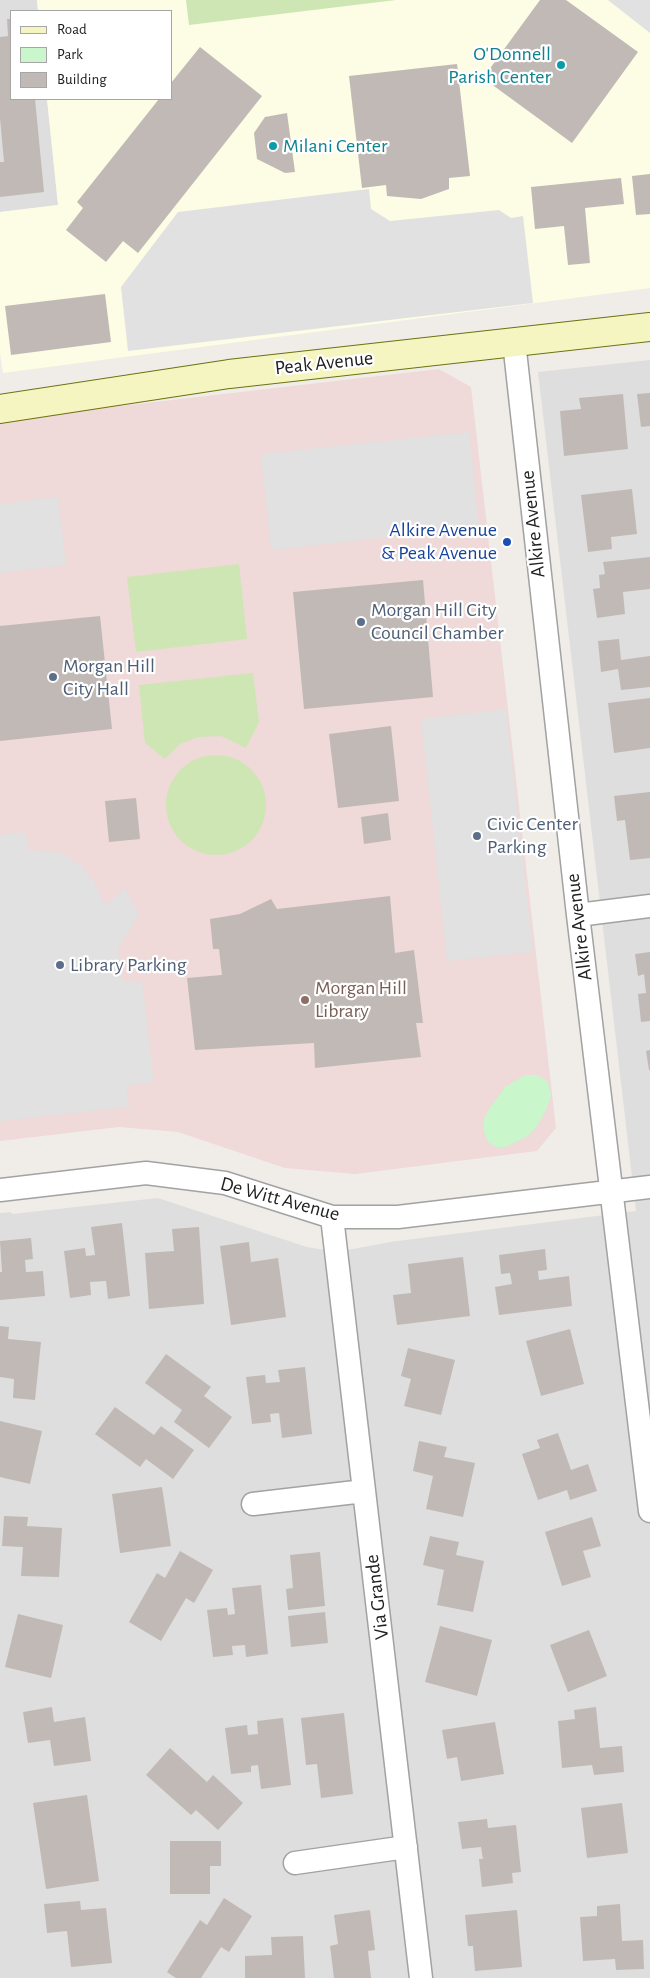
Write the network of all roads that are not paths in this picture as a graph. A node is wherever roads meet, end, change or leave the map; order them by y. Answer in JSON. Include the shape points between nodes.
{"nodes":[{"id":1,"x":650,"y":327,"type":"edge"},
{"id":2,"x":514,"y":342,"type":"junction"},
{"id":3,"x":0,"y":409,"type":"edge"},
{"id":4,"x":650,"y":906,"type":"edge"},
{"id":5,"x":578,"y":916,"type":"junction"},
{"id":6,"x":650,"y":1187,"type":"edge"},
{"id":7,"x":0,"y":1190,"type":"edge"},
{"id":8,"x":611,"y":1191,"type":"junction"},
{"id":9,"x":332,"y":1217,"type":"junction"},
{"id":10,"x":364,"y":1491,"type":"junction"},
{"id":11,"x":253,"y":1504,"type":"dead end"},
{"id":12,"x":650,"y":1511,"type":"edge"},
{"id":13,"x":406,"y":1847,"type":"junction"},
{"id":14,"x":295,"y":1863,"type":"dead end"},
{"id":15,"x":421,"y":1978,"type":"edge"}],
"edges":[{"from":1,"to":2,"type":"street","name":"Peak Avenue"},
{"from":2,"to":3,"type":"street","name":"Peak Avenue","via":[[229,374]]},
{"from":2,"to":5,"type":"street","name":"Alkire Avenue"},
{"from":4,"to":5,"type":"street"},
{"from":5,"to":8,"type":"street","name":"Alkire Avenue"},
{"from":6,"to":8,"type":"street","name":"De Witt Avenue"},
{"from":7,"to":9,"type":"street","name":"De Witt Avenue","via":[[146,1173],[225,1183]]},
{"from":8,"to":9,"type":"street","name":"De Witt Avenue","via":[[398,1217]]},
{"from":8,"to":12,"type":"street","name":"Alkire Avenue"},
{"from":9,"to":10,"type":"street","name":"Via Grande"},
{"from":10,"to":11,"type":"street"},
{"from":10,"to":13,"type":"street","name":"Via Grande"},
{"from":13,"to":14,"type":"street"},
{"from":13,"to":15,"type":"street","name":"Via Grande"}]}
